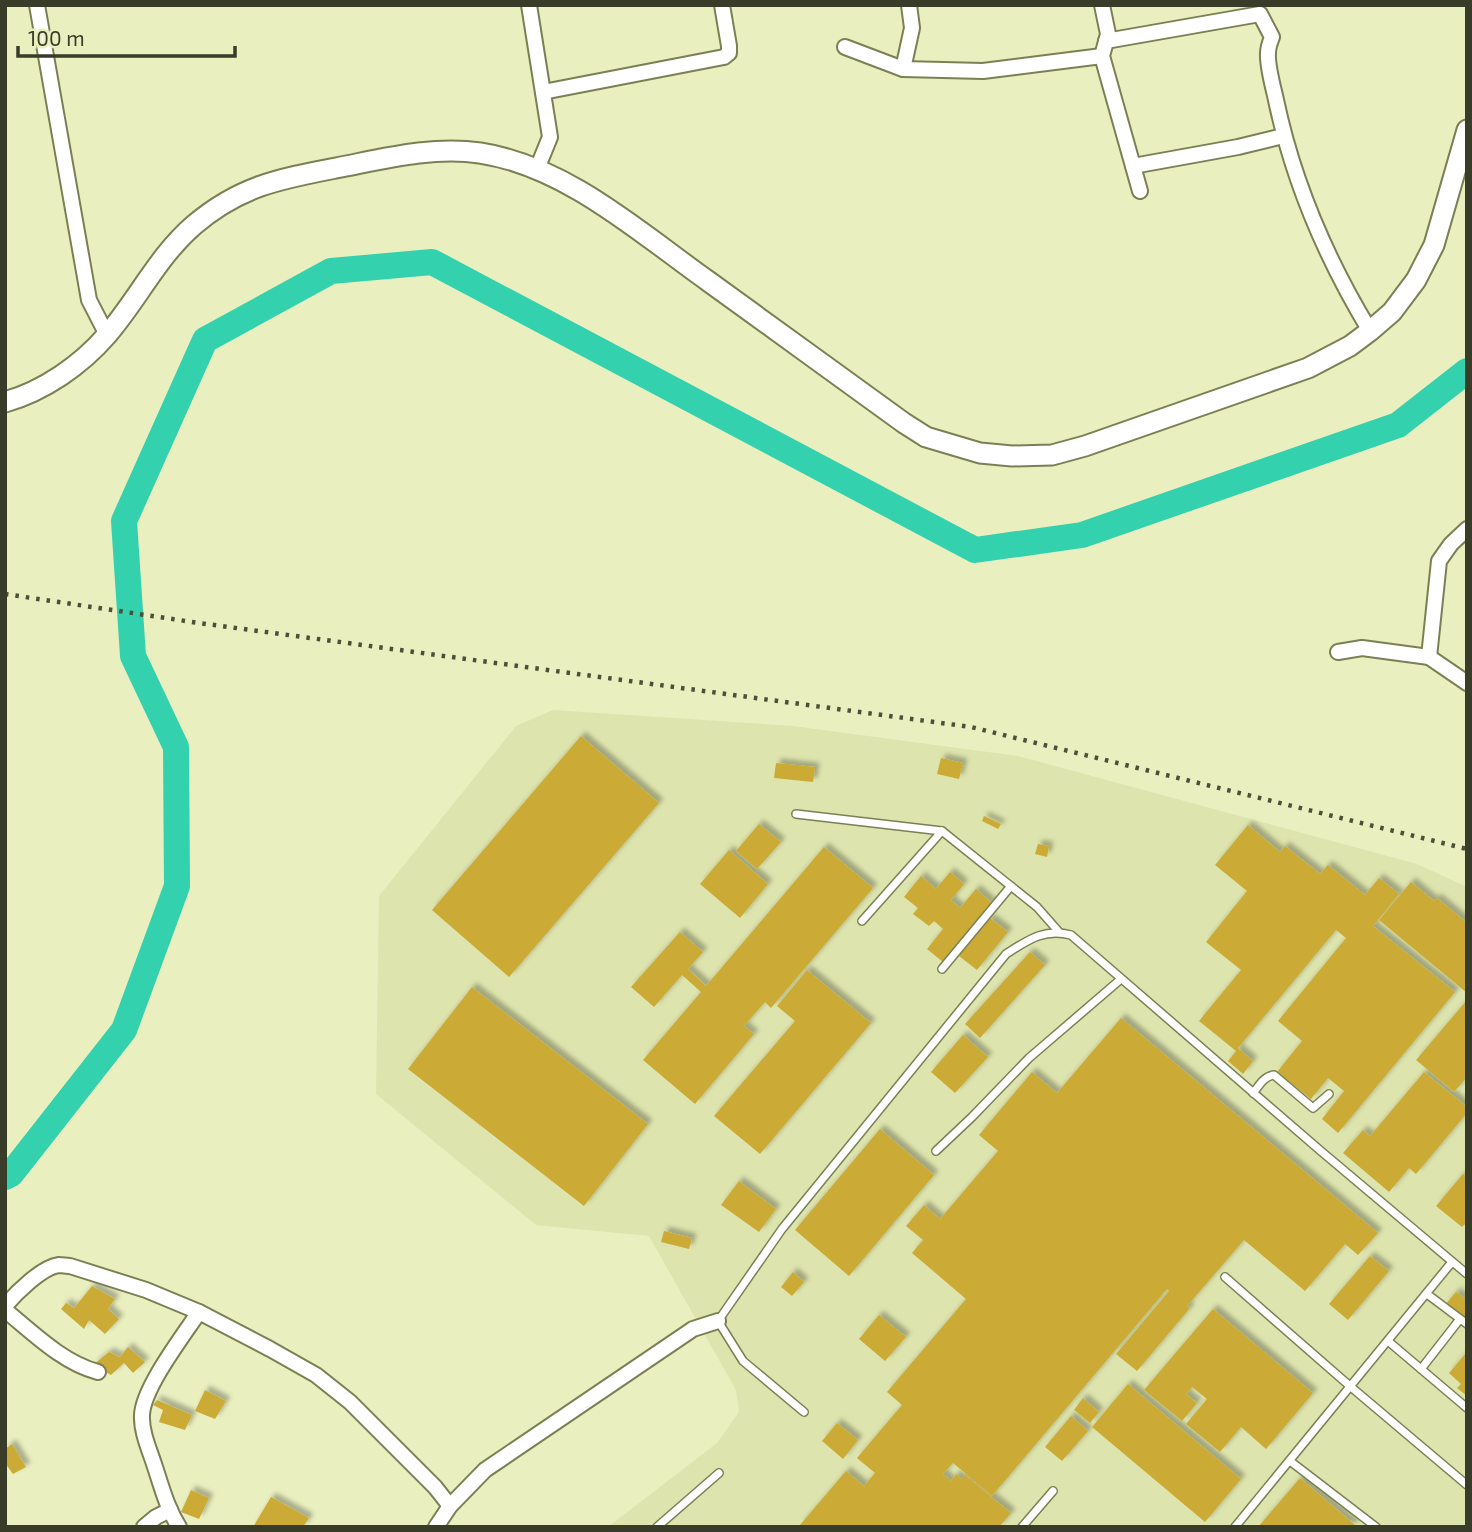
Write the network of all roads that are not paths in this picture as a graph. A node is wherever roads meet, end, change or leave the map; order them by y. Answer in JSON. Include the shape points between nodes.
{"nodes":[{"id":1,"x":37,"y":5,"type":"edge"},
{"id":2,"x":529,"y":5,"type":"edge"},
{"id":3,"x":722,"y":5,"type":"edge"},
{"id":4,"x":909,"y":5,"type":"edge"},
{"id":5,"x":1102,"y":5,"type":"edge"},
{"id":6,"x":1106,"y":41,"type":"junction"},
{"id":7,"x":845,"y":47,"type":"dead end"},
{"id":8,"x":1102,"y":56,"type":"junction"},
{"id":9,"x":903,"y":69,"type":"junction"},
{"id":10,"x":543,"y":92,"type":"junction"},
{"id":11,"x":1467,"y":130,"type":"edge"},
{"id":12,"x":1283,"y":136,"type":"junction"},
{"id":13,"x":1133,"y":166,"type":"junction"},
{"id":14,"x":537,"y":169,"type":"junction"},
{"id":15,"x":1140,"y":191,"type":"dead end"},
{"id":16,"x":1370,"y":331,"type":"junction"},
{"id":17,"x":107,"y":335,"type":"junction"},
{"id":18,"x":5,"y":402,"type":"edge"},
{"id":19,"x":1467,"y":529,"type":"edge"},
{"id":20,"x":1338,"y":652,"type":"dead end"},
{"id":21,"x":1429,"y":657,"type":"junction"},
{"id":22,"x":1467,"y":683,"type":"edge"},
{"id":23,"x":796,"y":814,"type":"dead end"},
{"id":24,"x":942,"y":831,"type":"junction"},
{"id":25,"x":1011,"y":886,"type":"junction"},
{"id":26,"x":862,"y":921,"type":"dead end"},
{"id":27,"x":1059,"y":932,"type":"junction"},
{"id":28,"x":942,"y":969,"type":"dead end"},
{"id":29,"x":1121,"y":979,"type":"junction"},
{"id":30,"x":1253,"y":1093,"type":"junction"},
{"id":31,"x":1329,"y":1094,"type":"dead end"},
{"id":32,"x":936,"y":1151,"type":"dead end"},
{"id":33,"x":1452,"y":1262,"type":"junction"},
{"id":34,"x":1467,"y":1274,"type":"edge"},
{"id":35,"x":1225,"y":1277,"type":"dead end"},
{"id":36,"x":1427,"y":1294,"type":"junction"},
{"id":37,"x":5,"y":1308,"type":"edge"},
{"id":38,"x":199,"y":1312,"type":"junction"},
{"id":39,"x":718,"y":1321,"type":"junction"},
{"id":40,"x":1463,"y":1322,"type":"edge"},
{"id":41,"x":1388,"y":1341,"type":"junction"},
{"id":42,"x":1421,"y":1369,"type":"junction"},
{"id":43,"x":98,"y":1373,"type":"dead end"},
{"id":44,"x":1351,"y":1387,"type":"junction"},
{"id":45,"x":1467,"y":1408,"type":"edge"},
{"id":46,"x":804,"y":1412,"type":"dead end"},
{"id":47,"x":1290,"y":1461,"type":"junction"},
{"id":48,"x":719,"y":1473,"type":"dead end"},
{"id":49,"x":1467,"y":1486,"type":"edge"},
{"id":50,"x":1053,"y":1492,"type":"dead end"},
{"id":51,"x":450,"y":1506,"type":"junction"},
{"id":52,"x":170,"y":1510,"type":"junction"},
{"id":53,"x":144,"y":1527,"type":"edge"},
{"id":54,"x":179,"y":1527,"type":"edge"},
{"id":55,"x":436,"y":1527,"type":"edge"},
{"id":56,"x":657,"y":1527,"type":"edge"},
{"id":57,"x":1022,"y":1527,"type":"edge"},
{"id":58,"x":1235,"y":1527,"type":"edge"},
{"id":59,"x":1376,"y":1527,"type":"edge"}],
"edges":[{"from":1,"to":17,"type":"street","via":[[89,300]]},
{"from":2,"to":10,"type":"street"},
{"from":3,"to":10,"type":"street","via":[[729,46],[724,57]]},
{"from":4,"to":9,"type":"street","via":[[912,28]]},
{"from":5,"to":6,"type":"street"},
{"from":6,"to":8,"type":"street"},
{"from":6,"to":12,"type":"street","via":[[1260,14],[1272,37],[1268,53]]},
{"from":7,"to":9,"type":"street"},
{"from":8,"to":9,"type":"street","via":[[983,71]]},
{"from":8,"to":13,"type":"street"},
{"from":10,"to":14,"type":"street","via":[[550,137]]},
{"from":11,"to":16,"type":"street","via":[[1434,245],[1416,280],[1392,312]]},
{"from":12,"to":13,"type":"street"},
{"from":12,"to":16,"type":"street","via":[[1326,249]]},
{"from":13,"to":15,"type":"street"},
{"from":14,"to":16,"type":"street","via":[[594,199],[904,423],[926,437],[980,453],[1012,457],[1085,446],[1308,368]]},
{"from":14,"to":17,"type":"street","via":[[479,153],[438,151],[251,188],[220,205],[170,248]]},
{"from":17,"to":18,"type":"street","via":[[80,362],[48,384]]},
{"from":19,"to":21,"type":"street","via":[[1439,561]]},
{"from":20,"to":21,"type":"street","via":[[1362,648]]},
{"from":21,"to":22,"type":"street"},
{"from":23,"to":24,"type":"lane"},
{"from":24,"to":25,"type":"lane"},
{"from":24,"to":26,"type":"lane"},
{"from":25,"to":27,"type":"lane"},
{"from":25,"to":28,"type":"lane"},
{"from":27,"to":29,"type":"lane","via":[[1071,935]]},
{"from":27,"to":39,"type":"lane","via":[[1034,936],[1006,954],[782,1229]]},
{"from":29,"to":30,"type":"lane"},
{"from":29,"to":32,"type":"lane","via":[[1029,1058]]},
{"from":30,"to":31,"type":"lane","via":[[1263,1080],[1275,1076],[1313,1108]]},
{"from":30,"to":33,"type":"lane"},
{"from":33,"to":34,"type":"lane"},
{"from":33,"to":36,"type":"lane"},
{"from":35,"to":44,"type":"lane"},
{"from":36,"to":40,"type":"lane"},
{"from":36,"to":41,"type":"lane"},
{"from":37,"to":38,"type":"street","via":[[41,1273],[60,1265],[146,1290]]},
{"from":37,"to":43,"type":"street","via":[[52,1348]]},
{"from":38,"to":51,"type":"street","via":[[325,1382]]},
{"from":38,"to":52,"type":"street","via":[[152,1384],[142,1408],[146,1438]]},
{"from":39,"to":46,"type":"lane","via":[[743,1361]]},
{"from":39,"to":51,"type":"street","via":[[693,1329],[485,1470]]},
{"from":40,"to":42,"type":"lane"},
{"from":41,"to":42,"type":"lane"},
{"from":41,"to":44,"type":"lane"},
{"from":42,"to":45,"type":"lane"},
{"from":44,"to":47,"type":"lane"},
{"from":44,"to":49,"type":"lane"},
{"from":47,"to":58,"type":"lane"},
{"from":47,"to":59,"type":"lane"},
{"from":48,"to":56,"type":"lane"},
{"from":50,"to":57,"type":"lane"},
{"from":51,"to":55,"type":"street"},
{"from":52,"to":53,"type":"street"},
{"from":52,"to":54,"type":"street"}]}
